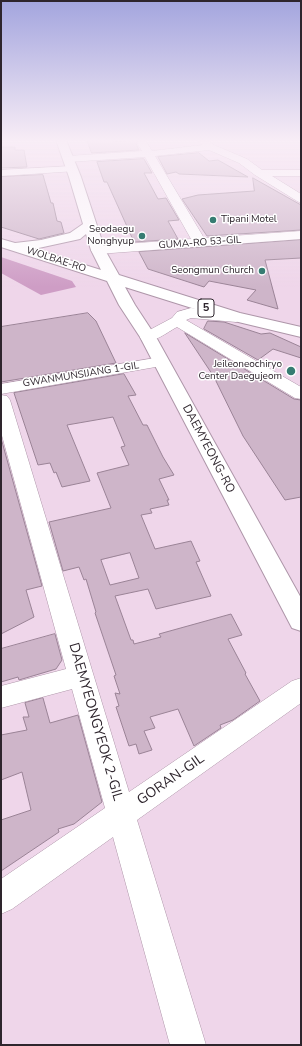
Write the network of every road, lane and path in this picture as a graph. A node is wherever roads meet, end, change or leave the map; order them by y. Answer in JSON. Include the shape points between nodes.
{"nodes":[{"id":1,"x":78,"y":189,"type":"edge"},
{"id":2,"x":169,"y":189,"type":"edge"},
{"id":3,"x":285,"y":189,"type":"edge"},
{"id":4,"x":301,"y":199,"type":"edge"},
{"id":5,"x":90,"y":225,"type":"junction"},
{"id":6,"x":301,"y":235,"type":"edge"},
{"id":7,"x":200,"y":243,"type":"junction"},
{"id":8,"x":7,"y":244,"type":"edge"},
{"id":9,"x":98,"y":250,"type":"junction"},
{"id":10,"x":112,"y":278,"type":"junction"},
{"id":11,"x":236,"y":317,"type":"junction"},
{"id":12,"x":177,"y":321,"type":"junction"},
{"id":13,"x":301,"y":332,"type":"edge"},
{"id":14,"x":148,"y":337,"type":"junction"},
{"id":15,"x":161,"y":362,"type":"junction"},
{"id":16,"x":1,"y":388,"type":"edge"},
{"id":17,"x":301,"y":394,"type":"edge"},
{"id":18,"x":1,"y":400,"type":"edge"},
{"id":19,"x":301,"y":622,"type":"edge"},
{"id":20,"x":82,"y":676,"type":"junction"},
{"id":21,"x":301,"y":688,"type":"edge"},
{"id":22,"x":1,"y":697,"type":"edge"},
{"id":23,"x":121,"y":814,"type":"junction"},
{"id":24,"x":1,"y":898,"type":"edge"},
{"id":25,"x":188,"y":1045,"type":"edge"}],
"edges":[{"from":1,"to":5,"type":"main road","name":"DAEMYEONG-RO"},
{"from":2,"to":7,"type":"street"},
{"from":3,"to":4,"type":"street"},
{"from":5,"to":8,"type":"main road","via":[[75,236],[41,244]]},
{"from":5,"to":9,"type":"main road","name":"DAEMYEONG-RO"},
{"from":6,"to":7,"type":"street","name":"GUMA-RO 53-GIL"},
{"from":7,"to":9,"type":"street","name":"GUMA-RO 53-GIL"},
{"from":8,"to":10,"type":"main road","name":"WOLBAE-RO","number":"5"},
{"from":9,"to":10,"type":"main road","name":"DAEMYEONG-RO"},
{"from":10,"to":11,"type":"main road","number":"5"},
{"from":10,"to":14,"type":"main road","name":"DAEMYEONG-RO","via":[[126,305]]},
{"from":11,"to":12,"type":"street","via":[[191,313],[182,315]]},
{"from":11,"to":13,"type":"main road","number":"5"},
{"from":12,"to":14,"type":"street"},
{"from":12,"to":17,"type":"street"},
{"from":14,"to":15,"type":"main road","name":"DAEMYEONG-RO"},
{"from":15,"to":16,"type":"street","name":"GWANMUNSIJANG 1-GIL"},
{"from":15,"to":19,"type":"main road","name":"DAEMYEONG-RO"},
{"from":18,"to":20,"type":"street","name":"DAEMYEONGYEOK 2-GIL"},
{"from":20,"to":22,"type":"street"},
{"from":20,"to":23,"type":"street","name":"DAEMYEONGYEOK 2-GIL"},
{"from":21,"to":23,"type":"street","name":"GORAN-GIL"},
{"from":23,"to":24,"type":"street","name":"GORAN-GIL"},
{"from":23,"to":25,"type":"street","name":"DAEMYEONGYEOK 2-GIL"}]}
